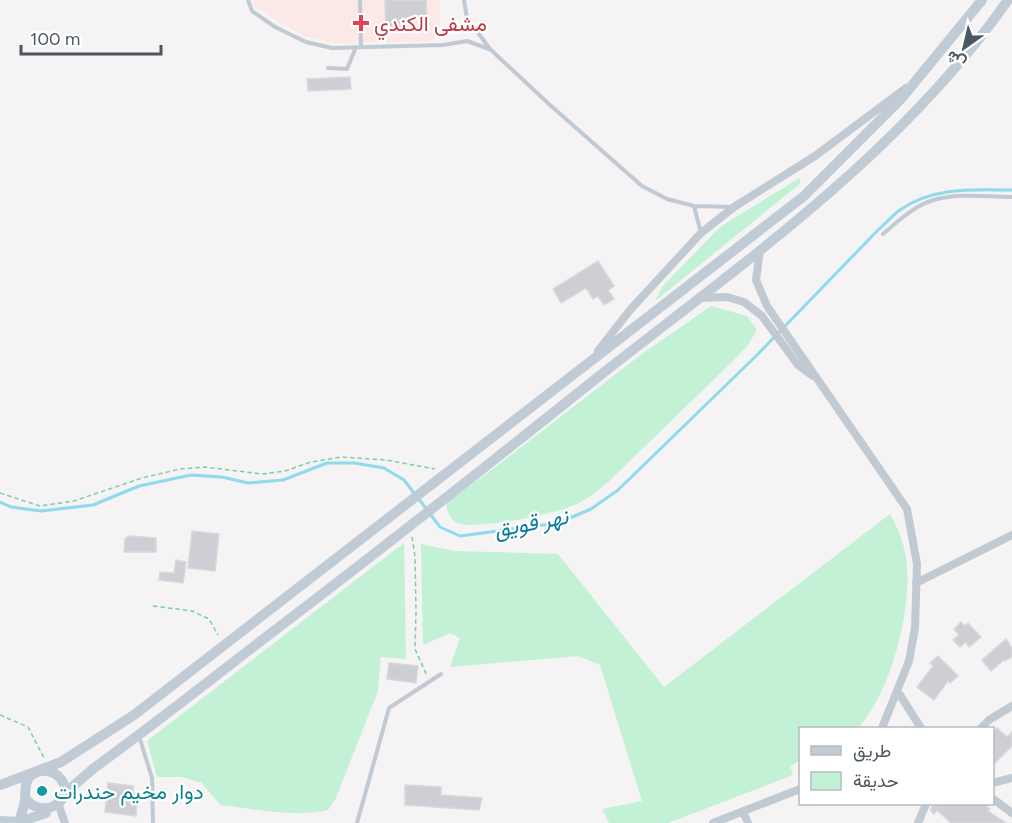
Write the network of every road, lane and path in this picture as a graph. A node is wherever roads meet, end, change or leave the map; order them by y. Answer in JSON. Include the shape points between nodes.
{"nodes":[{"id":1,"x":248,"y":0,"type":"edge"},
{"id":2,"x":360,"y":0,"type":"edge"},
{"id":3,"x":464,"y":0,"type":"edge"},
{"id":4,"x":982,"y":0,"type":"edge"},
{"id":5,"x":1008,"y":0,"type":"edge"},
{"id":6,"x":356,"y":47,"type":"junction"},
{"id":7,"x":361,"y":47,"type":"junction"},
{"id":8,"x":490,"y":49,"type":"junction"},
{"id":9,"x":328,"y":69,"type":"dead end"},
{"id":10,"x":917,"y":80,"type":"junction"},
{"id":11,"x":1012,"y":197,"type":"edge"},
{"id":12,"x":694,"y":206,"type":"junction"},
{"id":13,"x":734,"y":207,"type":"junction"},
{"id":14,"x":701,"y":233,"type":"junction"},
{"id":15,"x":883,"y":234,"type":"dead end"},
{"id":16,"x":760,"y":250,"type":"junction"},
{"id":17,"x":699,"y":298,"type":"junction"},
{"id":18,"x":592,"y":359,"type":"junction"},
{"id":19,"x":817,"y":379,"type":"junction"},
{"id":20,"x":447,"y":472,"type":"junction"},
{"id":21,"x":0,"y":493,"type":"edge"},
{"id":22,"x":410,"y":527,"type":"junction"},
{"id":23,"x":1012,"y":535,"type":"edge"},
{"id":24,"x":916,"y":583,"type":"junction"},
{"id":25,"x":153,"y":606,"type":"dead end"},
{"id":26,"x":223,"y":646,"type":"junction"},
{"id":27,"x":441,"y":674,"type":"dead end"},
{"id":28,"x":430,"y":682,"type":"junction"},
{"id":29,"x":898,"y":692,"type":"junction"},
{"id":30,"x":1012,"y":706,"type":"edge"},
{"id":31,"x":0,"y":715,"type":"edge"},
{"id":32,"x":883,"y":727,"type":"edge"},
{"id":33,"x":920,"y":727,"type":"edge"},
{"id":34,"x":983,"y":727,"type":"edge"},
{"id":35,"x":139,"y":736,"type":"junction"},
{"id":36,"x":48,"y":767,"type":"junction"},
{"id":37,"x":37,"y":772,"type":"junction"},
{"id":38,"x":1012,"y":778,"type":"edge"},
{"id":39,"x":994,"y":783,"type":"edge"},
{"id":40,"x":0,"y":785,"type":"edge"},
{"id":41,"x":799,"y":790,"type":"edge"},
{"id":42,"x":65,"y":793,"type":"junction"},
{"id":43,"x":25,"y":798,"type":"junction"},
{"id":44,"x":994,"y":799,"type":"edge"},
{"id":45,"x":926,"y":805,"type":"edge"},
{"id":46,"x":55,"y":808,"type":"junction"},
{"id":47,"x":743,"y":812,"type":"junction"},
{"id":48,"x":1012,"y":813,"type":"edge"},
{"id":49,"x":0,"y":821,"type":"edge"},
{"id":50,"x":21,"y":823,"type":"edge"},
{"id":51,"x":65,"y":823,"type":"edge"},
{"id":52,"x":153,"y":823,"type":"edge"},
{"id":53,"x":357,"y":823,"type":"edge"},
{"id":54,"x":713,"y":823,"type":"edge"},
{"id":55,"x":748,"y":823,"type":"edge"},
{"id":56,"x":918,"y":823,"type":"edge"}],
"edges":[{"from":1,"to":6,"type":"lane","via":[[252,11],[306,42],[332,48]]},
{"from":2,"to":7,"type":"lane"},
{"from":3,"to":8,"type":"lane","via":[[467,18]]},
{"from":4,"to":10,"type":"main road"},
{"from":5,"to":16,"type":"main road","via":[[960,64],[907,122],[844,181]]},
{"from":6,"to":7,"type":"lane"},
{"from":6,"to":9,"type":"lane","via":[[347,69]]},
{"from":7,"to":8,"type":"lane","via":[[467,41]]},
{"from":8,"to":12,"type":"lane","via":[[642,186],[667,199]]},
{"from":10,"to":13,"type":"street","via":[[815,156]]},
{"from":10,"to":18,"type":"main road","via":[[804,196]]},
{"from":11,"to":15,"type":"lane","via":[[936,199],[904,215]]},
{"from":12,"to":13,"type":"lane"},
{"from":12,"to":14,"type":"lane"},
{"from":13,"to":14,"type":"street"},
{"from":14,"to":18,"type":"street","via":[[630,310]]},
{"from":16,"to":17,"type":"main road"},
{"from":16,"to":19,"type":"street","via":[[756,280],[767,306]]},
{"from":17,"to":19,"type":"street","via":[[727,297],[744,302],[762,316],[798,365]]},
{"from":17,"to":22,"type":"main road"},
{"from":18,"to":20,"type":"main road"},
{"from":19,"to":24,"type":"street","via":[[907,509],[917,564]]},
{"from":20,"to":21,"type":"path","via":[[386,460],[341,457],[262,474],[205,467],[180,469],[74,501],[40,506]]},
{"from":20,"to":26,"type":"main road"},
{"from":22,"to":28,"type":"path","via":[[415,556],[415,649]]},
{"from":22,"to":35,"type":"main road"},
{"from":23,"to":24,"type":"street"},
{"from":24,"to":29,"type":"street","via":[[915,628]]},
{"from":25,"to":26,"type":"path","via":[[192,611],[209,619]]},
{"from":26,"to":36,"type":"main road","via":[[134,715]]},
{"from":27,"to":28,"type":"lane"},
{"from":28,"to":53,"type":"lane","via":[[389,708]]},
{"from":29,"to":32,"type":"street"},
{"from":29,"to":33,"type":"street"},
{"from":30,"to":34,"type":"street"},
{"from":31,"to":36,"type":"path","via":[[28,727]]},
{"from":35,"to":42,"type":"main road"},
{"from":35,"to":52,"type":"lane","via":[[152,778]]},
{"from":36,"to":37,"type":"main road"},
{"from":37,"to":40,"type":"main road"},
{"from":37,"to":42,"type":"main road","via":[[53,773],[60,778]]},
{"from":37,"to":43,"type":"main road","via":[[26,783]]},
{"from":38,"to":39,"type":"street"},
{"from":41,"to":47,"type":"street"},
{"from":42,"to":46,"type":"main road"},
{"from":43,"to":46,"type":"main road","via":[[36,810]]},
{"from":43,"to":50,"type":"main road"},
{"from":44,"to":48,"type":"street"},
{"from":45,"to":56,"type":"street"},
{"from":46,"to":50,"type":"main road"},
{"from":46,"to":51,"type":"street"},
{"from":47,"to":54,"type":"street"},
{"from":47,"to":55,"type":"street"},
{"from":49,"to":50,"type":"main road"}]}
